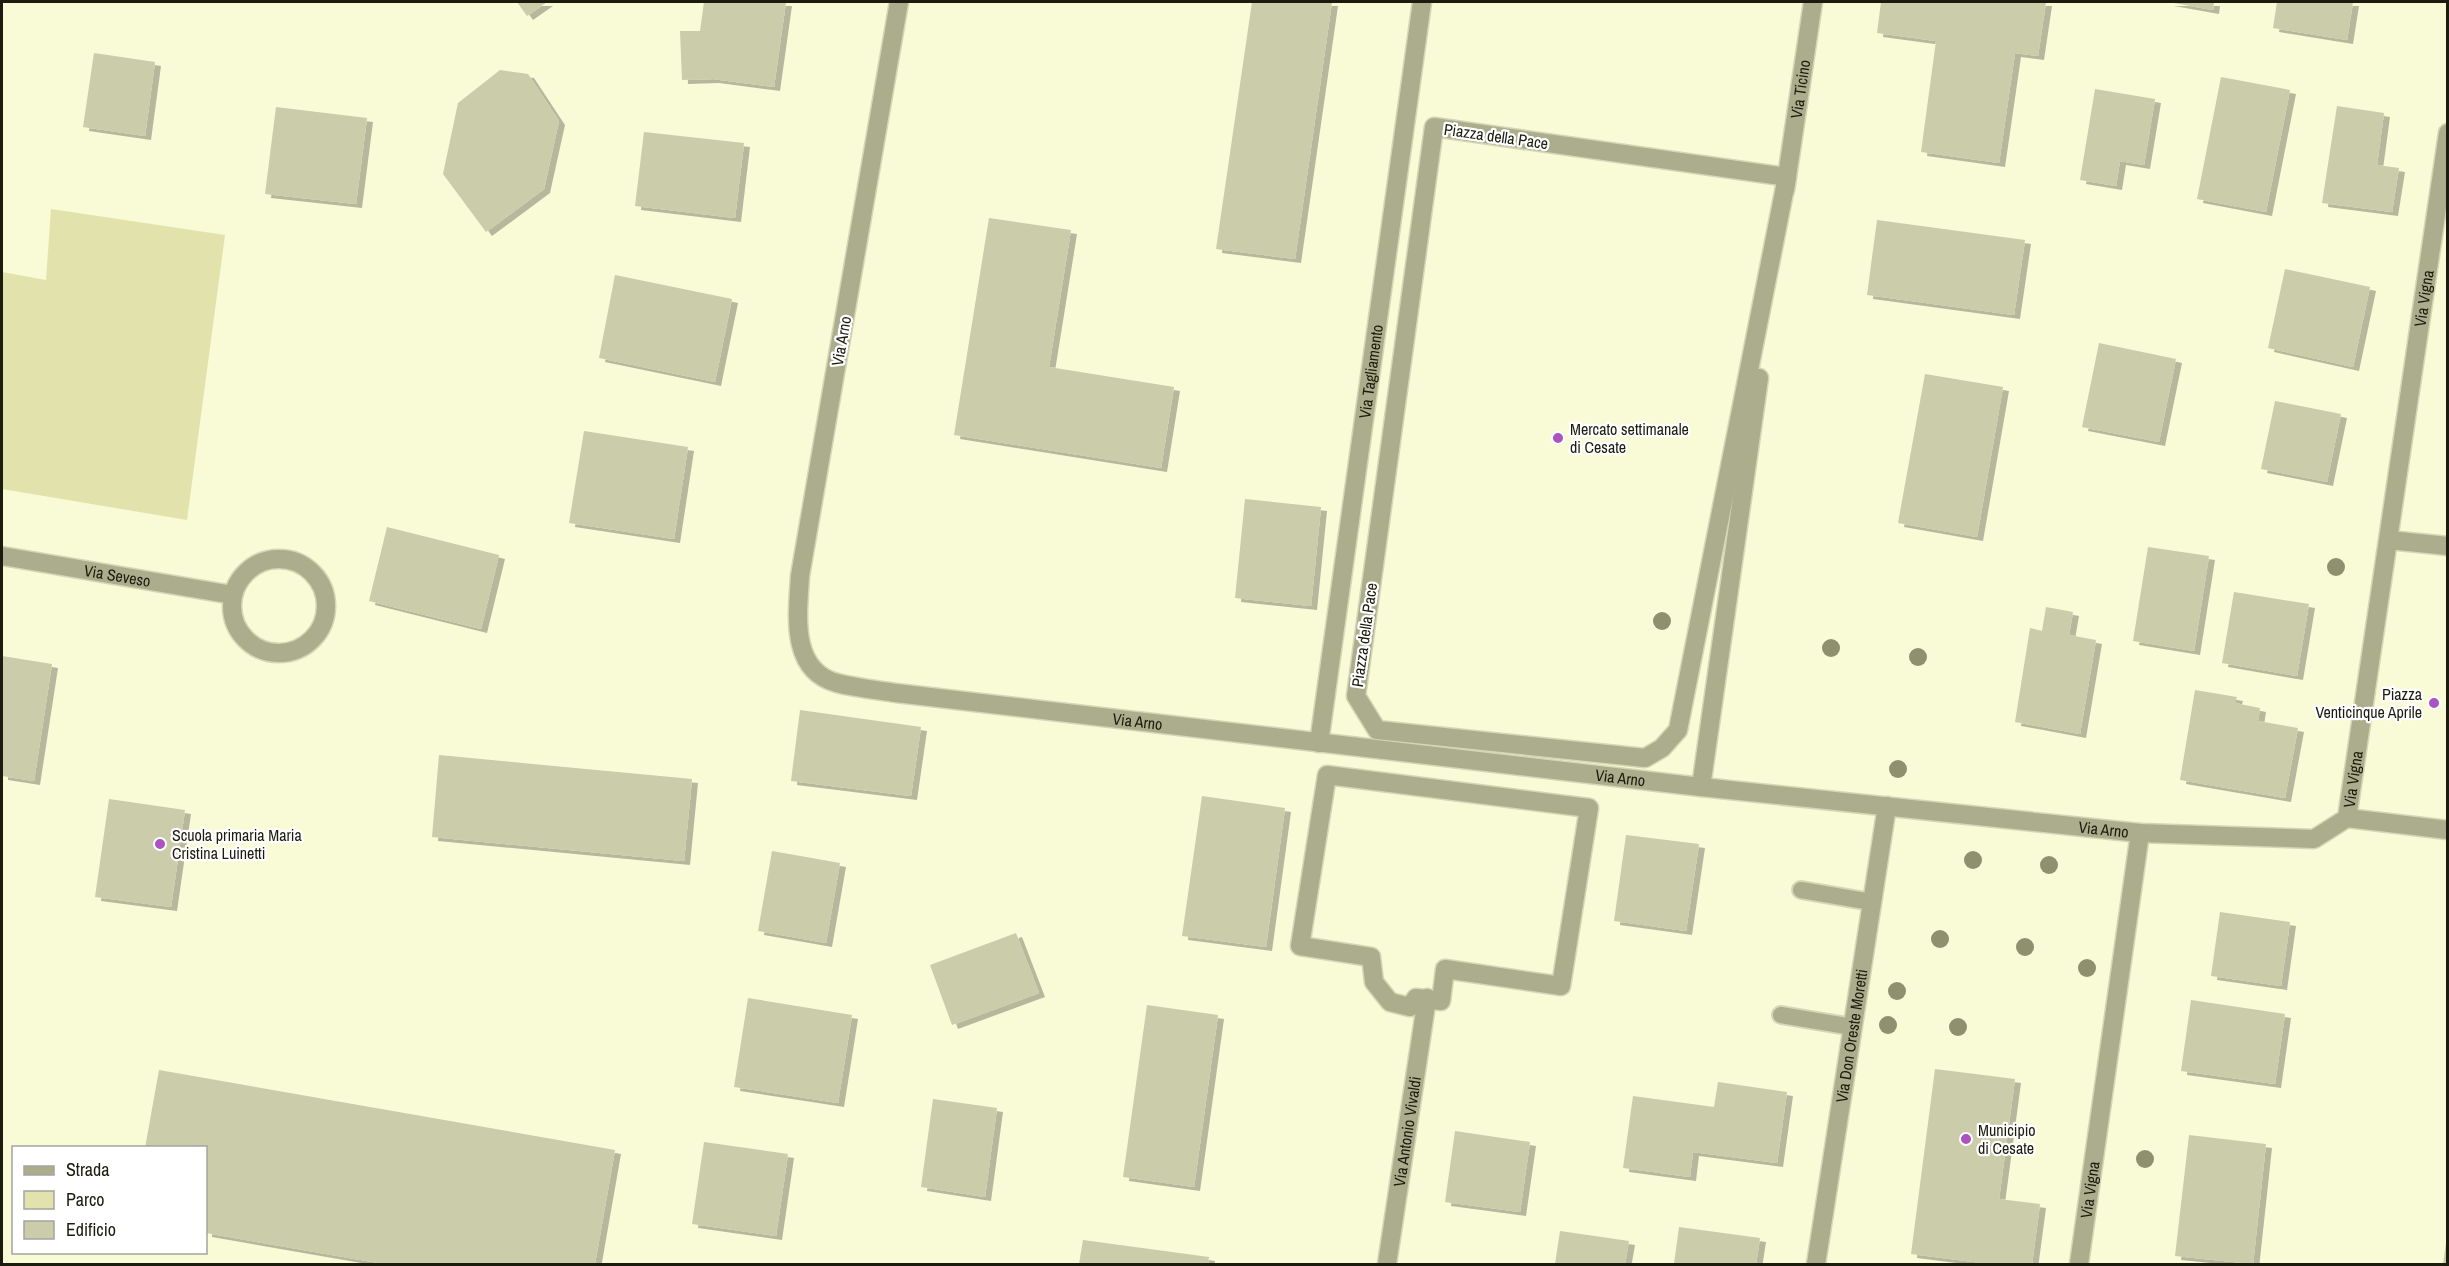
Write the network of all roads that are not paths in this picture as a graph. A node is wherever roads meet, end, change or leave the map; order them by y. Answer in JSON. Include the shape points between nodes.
{"nodes":[{"id":1,"x":899,"y":2,"type":"edge"},
{"id":2,"x":1422,"y":2,"type":"edge"},
{"id":3,"x":1813,"y":2,"type":"edge"},
{"id":4,"x":2448,"y":133,"type":"edge"},
{"id":5,"x":1787,"y":177,"type":"junction"},
{"id":6,"x":2389,"y":540,"type":"junction"},
{"id":7,"x":2448,"y":546,"type":"edge"},
{"id":8,"x":2,"y":556,"type":"edge"},
{"id":9,"x":233,"y":595,"type":"junction"},
{"id":10,"x":1320,"y":743,"type":"junction"},
{"id":11,"x":1701,"y":787,"type":"junction"},
{"id":12,"x":1887,"y":806,"type":"junction"},
{"id":13,"x":2347,"y":818,"type":"junction"},
{"id":14,"x":2448,"y":830,"type":"edge"},
{"id":15,"x":2140,"y":833,"type":"junction"},
{"id":16,"x":1801,"y":890,"type":"dead end"},
{"id":17,"x":1871,"y":902,"type":"junction"},
{"id":18,"x":1426,"y":998,"type":"junction"},
{"id":19,"x":1781,"y":1015,"type":"dead end"},
{"id":20,"x":1853,"y":1027,"type":"junction"},
{"id":21,"x":1387,"y":1264,"type":"edge"},
{"id":22,"x":1816,"y":1264,"type":"edge"},
{"id":23,"x":2079,"y":1264,"type":"edge"}],
"edges":[{"from":1,"to":10,"type":"street","name":"Via Arno","via":[[800,576],[797,628],[809,663],[835,683],[896,693]]},
{"from":2,"to":10,"type":"street","name":"Via Tagliamento"},
{"from":3,"to":5,"type":"street","name":"Via Ticino"},
{"from":4,"to":6,"type":"street","name":"Via Vigna"},
{"from":5,"to":5,"type":"street","name":"Piazza della Pace","via":[[1434,127],[1356,696],[1377,730],[1645,758],[1662,748],[1678,730]]},
{"from":5,"to":11,"type":"street"},
{"from":6,"to":7,"type":"street"},
{"from":6,"to":13,"type":"street","name":"Via Vigna"},
{"from":8,"to":9,"type":"street","name":"Via Seveso"},
{"from":9,"to":9,"type":"street","via":[[231,611],[236,626],[257,648],[273,653],[288,653],[309,643],[324,624],[328,609],[319,579],[308,568],[279,558],[249,568]]},
{"from":10,"to":11,"type":"street","name":"Via Arno"},
{"from":11,"to":12,"type":"street","name":"Via Arno"},
{"from":12,"to":15,"type":"street","name":"Via Arno"},
{"from":12,"to":17,"type":"street","name":"Via Don Oreste Moretti"},
{"from":13,"to":14,"type":"street"},
{"from":13,"to":15,"type":"street","name":"Via Vigna","via":[[2314,839]]},
{"from":15,"to":23,"type":"street","name":"Via Vigna"},
{"from":16,"to":17,"type":"lane"},
{"from":17,"to":20,"type":"street","name":"Via Don Oreste Moretti"},
{"from":18,"to":18,"type":"street","via":[[1441,1001],[1445,969],[1561,986],[1588,808],[1327,775],[1300,946],[1371,957],[1374,982],[1390,1002],[1410,1007],[1416,998]]},
{"from":18,"to":21,"type":"street","name":"Via Antonio Vivaldi"},
{"from":19,"to":20,"type":"lane"},
{"from":20,"to":22,"type":"street","name":"Via Don Oreste Moretti"}]}
